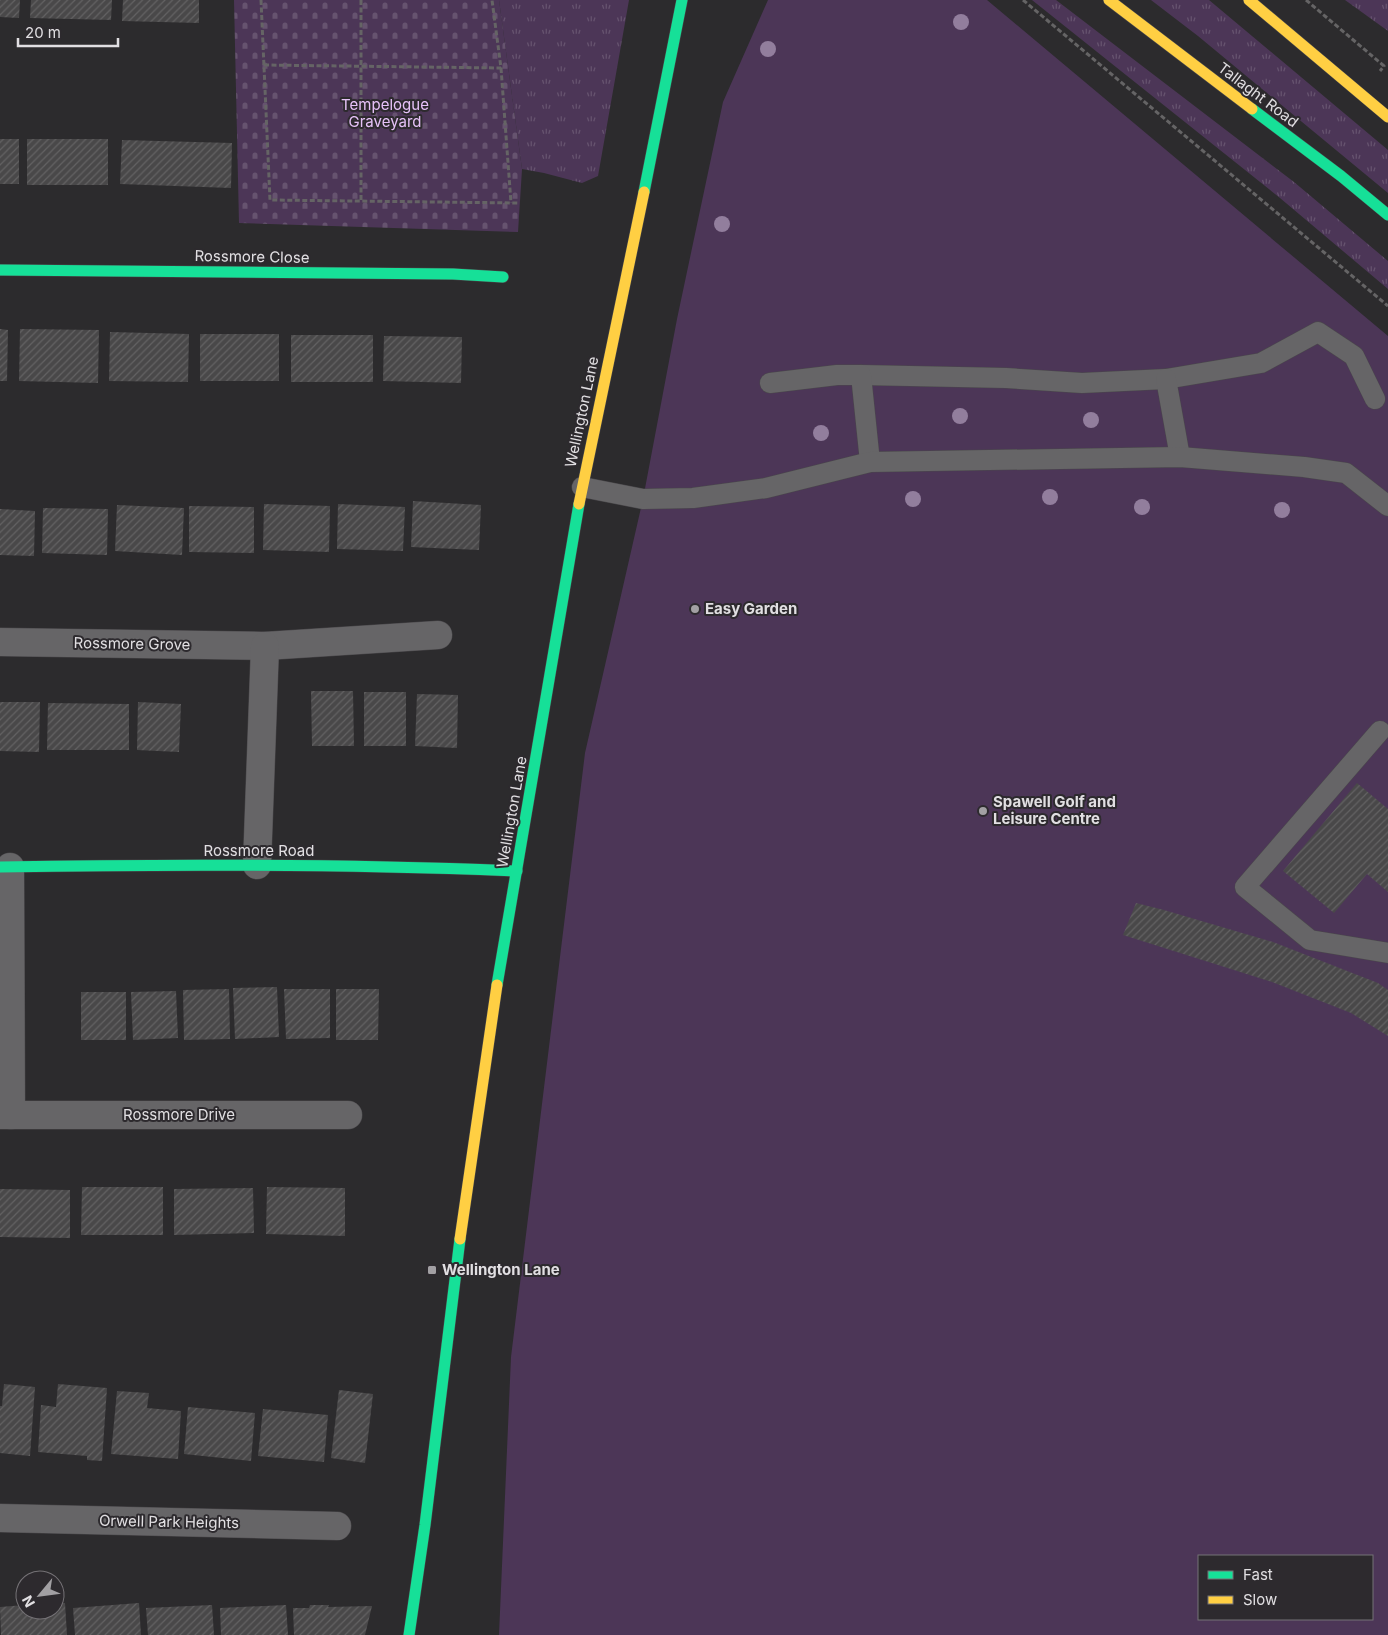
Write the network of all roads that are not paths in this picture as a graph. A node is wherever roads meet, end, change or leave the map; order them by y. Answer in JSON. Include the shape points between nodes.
{"nodes":[{"id":1,"x":682,"y":0,"type":"edge"},
{"id":2,"x":1109,"y":0,"type":"edge"},
{"id":3,"x":1249,"y":0,"type":"edge"},
{"id":4,"x":1271,"y":0,"type":"edge"},
{"id":5,"x":1285,"y":30,"type":"junction"},
{"id":6,"x":1388,"y":117,"type":"edge"},
{"id":7,"x":1388,"y":216,"type":"edge"},
{"id":8,"x":0,"y":270,"type":"edge"},
{"id":9,"x":503,"y":277,"type":"dead end"},
{"id":10,"x":861,"y":375,"type":"junction"},
{"id":11,"x":1166,"y":379,"type":"junction"},
{"id":12,"x":770,"y":384,"type":"dead end"},
{"id":13,"x":1375,"y":399,"type":"dead end"},
{"id":14,"x":1180,"y":457,"type":"junction"},
{"id":15,"x":870,"y":462,"type":"junction"},
{"id":16,"x":582,"y":487,"type":"junction"},
{"id":17,"x":1388,"y":506,"type":"edge"},
{"id":18,"x":438,"y":635,"type":"dead end"},
{"id":19,"x":0,"y":642,"type":"edge"},
{"id":20,"x":265,"y":646,"type":"junction"},
{"id":21,"x":1380,"y":731,"type":"dead end"},
{"id":22,"x":258,"y":865,"type":"junction"},
{"id":23,"x":5,"y":867,"type":"edge"},
{"id":24,"x":517,"y":871,"type":"junction"},
{"id":25,"x":1388,"y":953,"type":"edge"},
{"id":26,"x":5,"y":1115,"type":"edge"},
{"id":27,"x":348,"y":1115,"type":"dead end"},
{"id":28,"x":0,"y":1518,"type":"edge"},
{"id":29,"x":337,"y":1526,"type":"dead end"},
{"id":30,"x":409,"y":1635,"type":"edge"}],
"edges":[{"from":1,"to":16,"type":"street","name":"Wellington Lane"},
{"from":2,"to":7,"type":"street","name":"Tallaght Road","via":[[1341,176]]},
{"from":3,"to":5,"type":"street"},
{"from":4,"to":5,"type":"lane","via":[[1273,13]]},
{"from":5,"to":6,"type":"street"},
{"from":8,"to":9,"type":"street","name":"Rossmore Close"},
{"from":10,"to":11,"type":"lane","via":[[1082,382]]},
{"from":10,"to":12,"type":"lane"},
{"from":10,"to":15,"type":"lane"},
{"from":11,"to":13,"type":"lane","via":[[1261,363],[1318,332],[1354,356]]},
{"from":11,"to":14,"type":"lane"},
{"from":14,"to":15,"type":"lane"},
{"from":14,"to":17,"type":"lane","via":[[1346,473]]},
{"from":15,"to":16,"type":"lane","via":[[766,488],[693,498],[643,499]]},
{"from":16,"to":24,"type":"street","name":"Wellington Lane"},
{"from":18,"to":20,"type":"street","name":"Rossmore Grove"},
{"from":19,"to":20,"type":"street","name":"Rossmore Grove"},
{"from":20,"to":22,"type":"street"},
{"from":21,"to":25,"type":"lane","via":[[1245,888],[1310,940]]},
{"from":22,"to":23,"type":"street","name":"Rossmore Road"},
{"from":22,"to":24,"type":"street","name":"Rossmore Road"},
{"from":23,"to":26,"type":"street","name":"Rossmore Drive"},
{"from":24,"to":30,"type":"street","name":"Wellington Lane","via":[[464,1204]]},
{"from":26,"to":27,"type":"street","name":"Rossmore Drive"},
{"from":28,"to":29,"type":"street","name":"Orwell Park Heights"}]}
